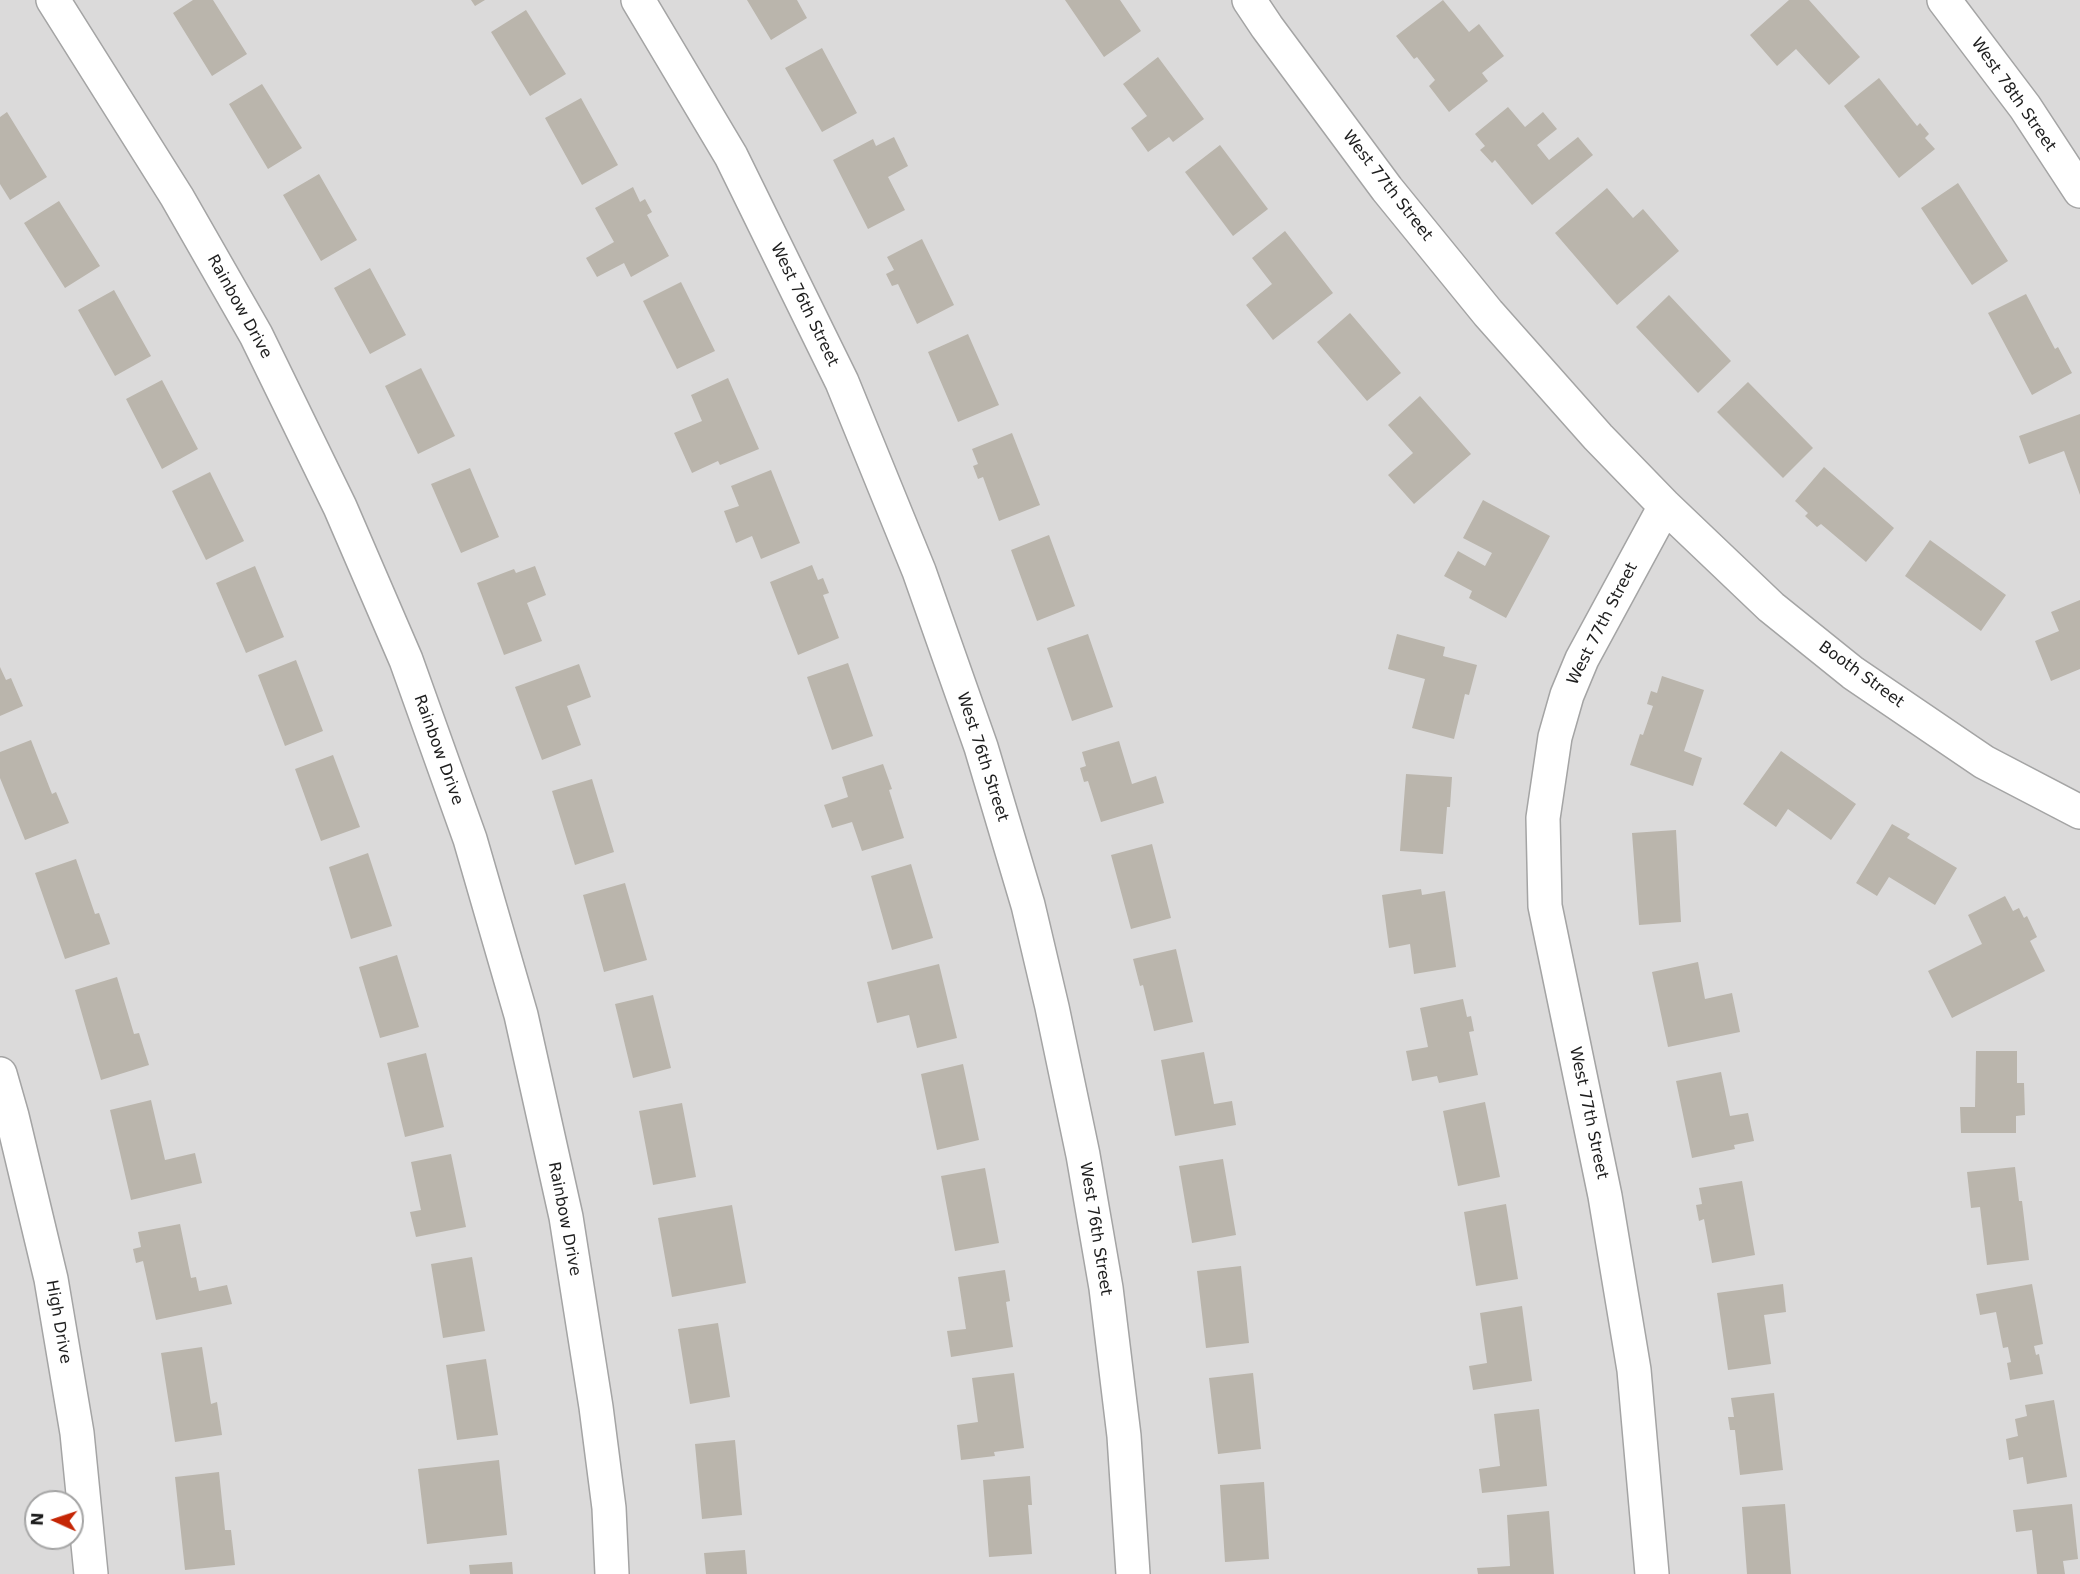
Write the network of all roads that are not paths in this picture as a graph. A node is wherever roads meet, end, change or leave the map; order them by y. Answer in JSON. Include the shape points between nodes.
{"nodes":[{"id":1,"x":54,"y":0,"type":"edge"},
{"id":2,"x":638,"y":0,"type":"edge"},
{"id":3,"x":1249,"y":0,"type":"edge"},
{"id":4,"x":1944,"y":0,"type":"edge"},
{"id":5,"x":2080,"y":191,"type":"edge"},
{"id":6,"x":1665,"y":506,"type":"junction"},
{"id":7,"x":2080,"y":812,"type":"edge"},
{"id":8,"x":0,"y":1074,"type":"edge"},
{"id":9,"x":92,"y":1574,"type":"edge"},
{"id":10,"x":612,"y":1574,"type":"edge"},
{"id":11,"x":1133,"y":1574,"type":"edge"},
{"id":12,"x":1652,"y":1574,"type":"edge"}],
"edges":[{"from":1,"to":10,"type":"street","name":"Rainbow Drive","via":[[177,197],[256,335],[340,507],[406,660],[470,839],[521,1015],[566,1217],[596,1407]]},
{"from":2,"to":11,"type":"street","name":"West 76th Street","via":[[731,156],[842,382],[919,571],[981,747],[1028,905],[1083,1155],[1106,1288],[1124,1436]]},
{"from":3,"to":6,"type":"street","name":"West 77th Street","via":[[1387,189],[1488,313]]},
{"from":4,"to":5,"type":"street","name":"West 78th Street","via":[[2025,107]]},
{"from":6,"to":7,"type":"street","name":"Booth Street","via":[[1771,607],[1853,673],[1984,762]]},
{"from":6,"to":12,"type":"street","name":"West 77th Street","via":[[1582,659],[1567,695],[1555,737],[1543,818],[1545,906],[1605,1196],[1634,1371]]},
{"from":8,"to":9,"type":"street","name":"High Drive","via":[[51,1279],[77,1432]]}]}
